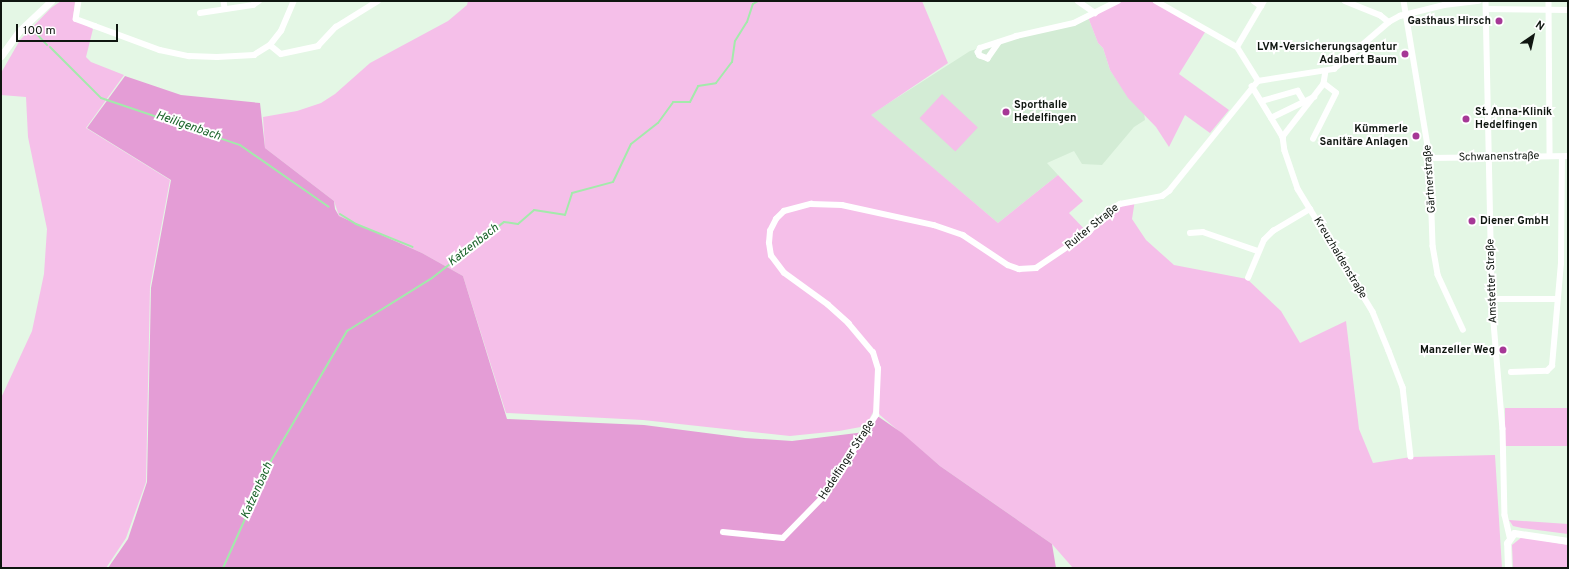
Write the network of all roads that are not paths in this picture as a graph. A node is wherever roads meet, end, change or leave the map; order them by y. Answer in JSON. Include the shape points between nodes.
{"nodes":[{"id":1,"x":51,"y":1,"type":"edge"},
{"id":2,"x":79,"y":1,"type":"edge"},
{"id":3,"x":224,"y":1,"type":"edge"},
{"id":4,"x":259,"y":1,"type":"edge"},
{"id":5,"x":294,"y":1,"type":"edge"},
{"id":6,"x":378,"y":1,"type":"edge"},
{"id":7,"x":1078,"y":1,"type":"edge"},
{"id":8,"x":1118,"y":1,"type":"edge"},
{"id":9,"x":1156,"y":1,"type":"edge"},
{"id":10,"x":1254,"y":1,"type":"edge"},
{"id":11,"x":1345,"y":1,"type":"edge"},
{"id":12,"x":1404,"y":1,"type":"edge"},
{"id":13,"x":1479,"y":1,"type":"edge"},
{"id":14,"x":1486,"y":1,"type":"edge"},
{"id":15,"x":1549,"y":1,"type":"edge"},
{"id":16,"x":1262,"y":3,"type":"edge"},
{"id":17,"x":225,"y":8,"type":"junction"},
{"id":18,"x":1486,"y":8,"type":"junction"},
{"id":19,"x":1549,"y":9,"type":"junction"},
{"id":20,"x":1568,"y":10,"type":"edge"},
{"id":21,"x":1095,"y":13,"type":"junction"},
{"id":22,"x":200,"y":14,"type":"dead end"},
{"id":23,"x":1406,"y":15,"type":"junction"},
{"id":24,"x":1389,"y":22,"type":"junction"},
{"id":25,"x":999,"y":43,"type":"dead end"},
{"id":26,"x":270,"y":44,"type":"junction"},
{"id":27,"x":1237,"y":47,"type":"junction"},
{"id":28,"x":1,"y":56,"type":"edge"},
{"id":29,"x":1326,"y":71,"type":"junction"},
{"id":30,"x":1258,"y":81,"type":"junction"},
{"id":31,"x":1324,"y":84,"type":"junction"},
{"id":32,"x":1252,"y":86,"type":"junction"},
{"id":33,"x":1315,"y":97,"type":"junction"},
{"id":34,"x":1262,"y":101,"type":"junction"},
{"id":35,"x":1304,"y":101,"type":"junction"},
{"id":36,"x":1271,"y":118,"type":"junction"},
{"id":37,"x":1283,"y":137,"type":"junction"},
{"id":38,"x":1313,"y":139,"type":"dead end"},
{"id":39,"x":1550,"y":156,"type":"junction"},
{"id":40,"x":1565,"y":157,"type":"edge"},
{"id":41,"x":1430,"y":158,"type":"junction"},
{"id":42,"x":1489,"y":158,"type":"junction"},
{"id":43,"x":1310,"y":209,"type":"junction"},
{"id":44,"x":1190,"y":233,"type":"dead end"},
{"id":45,"x":1258,"y":251,"type":"junction"},
{"id":46,"x":1248,"y":278,"type":"dead end"},
{"id":47,"x":1492,"y":299,"type":"junction"},
{"id":48,"x":1556,"y":299,"type":"junction"},
{"id":49,"x":1463,"y":329,"type":"dead end"},
{"id":50,"x":1511,"y":372,"type":"dead end"},
{"id":51,"x":876,"y":415,"type":"joint"},
{"id":52,"x":1411,"y":457,"type":"dead end"},
{"id":53,"x":723,"y":532,"type":"dead end"},
{"id":54,"x":1510,"y":536,"type":"junction"},
{"id":55,"x":1566,"y":540,"type":"edge"},
{"id":56,"x":1508,"y":568,"type":"edge"}],
"edges":[{"from":1,"to":28,"type":"street","via":[[19,31]]},
{"from":2,"to":26,"type":"street","via":[[76,18],[160,50],[189,56],[254,55]]},
{"from":3,"to":17,"type":"street"},
{"from":4,"to":17,"type":"street","via":[[253,5]]},
{"from":5,"to":26,"type":"street","via":[[281,31]]},
{"from":6,"to":26,"type":"street","via":[[336,27],[318,46],[281,54]]},
{"from":7,"to":21,"type":"street"},
{"from":8,"to":21,"type":"street"},
{"from":9,"to":27,"type":"street"},
{"from":10,"to":16,"type":"street"},
{"from":11,"to":24,"type":"street","via":[[1380,15]]},
{"from":12,"to":23,"type":"street","name":"Gärtnerstraße"},
{"from":13,"to":23,"type":"street","via":[[1444,5]]},
{"from":14,"to":18,"type":"street","name":"Amstetter Straße"},
{"from":15,"to":19,"type":"street"},
{"from":16,"to":27,"type":"street"},
{"from":17,"to":22,"type":"street"},
{"from":18,"to":19,"type":"street"},
{"from":18,"to":42,"type":"street","name":"Amstetter Straße"},
{"from":19,"to":20,"type":"street"},
{"from":19,"to":39,"type":"street"},
{"from":21,"to":25,"type":"street","via":[[1074,23]]},
{"from":23,"to":24,"type":"street"},
{"from":23,"to":41,"type":"street","name":"Gärtnerstraße"},
{"from":24,"to":29,"type":"street","via":[[1340,66]]},
{"from":27,"to":30,"type":"street"},
{"from":29,"to":30,"type":"street"},
{"from":29,"to":31,"type":"street"},
{"from":30,"to":32,"type":"street","name":"Ruiter Straße"},
{"from":31,"to":33,"type":"street"},
{"from":31,"to":38,"type":"street","via":[[1336,93]]},
{"from":32,"to":34,"type":"street","name":"Kreuzhaldenstraße"},
{"from":32,"to":51,"type":"street","name":"Ruiter Straße","via":[[1169,191],[1162,196],[1120,204],[1108,211],[1088,233],[1036,268],[1019,269],[1008,265],[963,235],[842,205],[811,204],[784,211],[770,231],[771,256],[784,273],[849,324],[873,353],[878,369]]},
{"from":33,"to":35,"type":"street"},
{"from":33,"to":37,"type":"street"},
{"from":34,"to":35,"type":"street","via":[[1298,91]]},
{"from":34,"to":36,"type":"street","name":"Kreuzhaldenstraße"},
{"from":35,"to":36,"type":"street"},
{"from":36,"to":37,"type":"street","name":"Kreuzhaldenstraße"},
{"from":37,"to":43,"type":"street","name":"Kreuzhaldenstraße","via":[[1292,176]]},
{"from":39,"to":40,"type":"street","name":"Schwanenstraße"},
{"from":39,"to":42,"type":"street","name":"Schwanenstraße"},
{"from":40,"to":48,"type":"street","via":[[1562,238]]},
{"from":41,"to":42,"type":"street","name":"Schwanenstraße"},
{"from":41,"to":49,"type":"street","name":"Gärtnerstraße","via":[[1432,246],[1436,267]]},
{"from":42,"to":47,"type":"street","name":"Amstetter Straße"},
{"from":43,"to":45,"type":"street","via":[[1273,231]]},
{"from":43,"to":52,"type":"street","name":"Kreuzhaldenstraße","via":[[1373,312],[1404,387]]},
{"from":44,"to":45,"type":"street","via":[[1203,232]]},
{"from":45,"to":46,"type":"street"},
{"from":47,"to":48,"type":"street"},
{"from":47,"to":54,"type":"street","name":"Amstetter Straße","via":[[1503,428],[1505,515]]},
{"from":48,"to":50,"type":"street","via":[[1552,366],[1548,371]]},
{"from":51,"to":53,"type":"street","name":"Hedelfinger Straße","via":[[825,495],[783,538]]},
{"from":54,"to":55,"type":"street","via":[[1520,533]]},
{"from":54,"to":56,"type":"street","via":[[1507,543]]}]}
